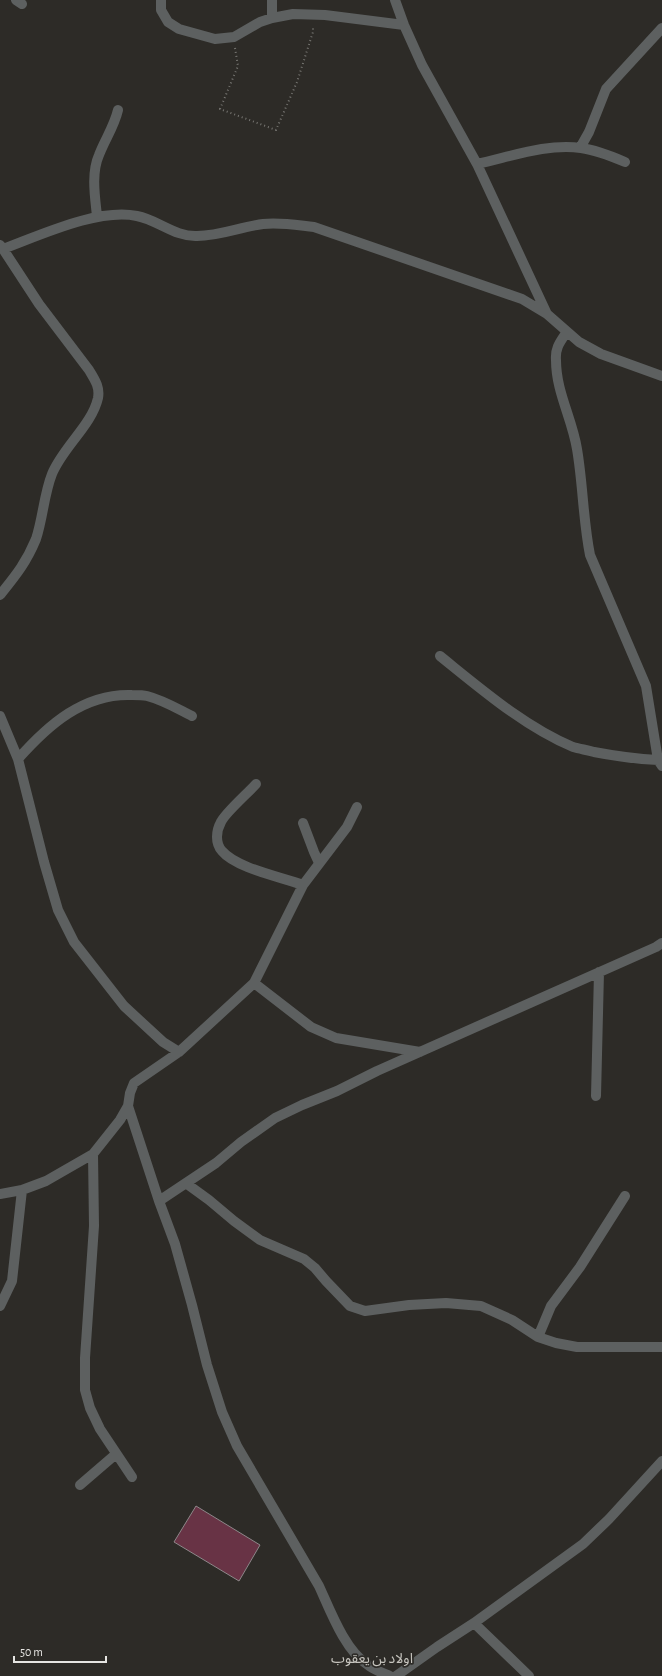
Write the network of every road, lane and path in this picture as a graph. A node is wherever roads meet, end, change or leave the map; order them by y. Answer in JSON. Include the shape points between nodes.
{"nodes":[{"id":1,"x":161,"y":0,"type":"edge"},
{"id":2,"x":272,"y":0,"type":"edge"},
{"id":3,"x":395,"y":0,"type":"edge"},
{"id":4,"x":312,"y":15,"type":"junction"},
{"id":5,"x":272,"y":18,"type":"junction"},
{"id":6,"x":404,"y":25,"type":"junction"},
{"id":7,"x":662,"y":28,"type":"edge"},
{"id":8,"x":234,"y":37,"type":"junction"},
{"id":9,"x":118,"y":110,"type":"dead end"},
{"id":10,"x":580,"y":148,"type":"junction"},
{"id":11,"x":625,"y":162,"type":"dead end"},
{"id":12,"x":477,"y":164,"type":"junction"},
{"id":13,"x":97,"y":216,"type":"junction"},
{"id":14,"x":2,"y":247,"type":"edge"},
{"id":15,"x":547,"y":314,"type":"junction"},
{"id":16,"x":566,"y":333,"type":"junction"},
{"id":17,"x":662,"y":376,"type":"edge"},
{"id":18,"x":0,"y":595,"type":"edge"},
{"id":19,"x":440,"y":656,"type":"dead end"},
{"id":20,"x":0,"y":716,"type":"edge"},
{"id":21,"x":192,"y":716,"type":"dead end"},
{"id":22,"x":18,"y":759,"type":"junction"},
{"id":23,"x":660,"y":763,"type":"edge"},
{"id":24,"x":256,"y":784,"type":"dead end"},
{"id":25,"x":357,"y":807,"type":"dead end"},
{"id":26,"x":303,"y":823,"type":"dead end"},
{"id":27,"x":319,"y":863,"type":"junction"},
{"id":28,"x":303,"y":885,"type":"junction"},
{"id":29,"x":662,"y":943,"type":"edge"},
{"id":30,"x":599,"y":972,"type":"junction"},
{"id":31,"x":254,"y":984,"type":"junction"},
{"id":32,"x":179,"y":1052,"type":"junction"},
{"id":33,"x":420,"y":1052,"type":"junction"},
{"id":34,"x":596,"y":1096,"type":"dead end"},
{"id":35,"x":128,"y":1106,"type":"junction"},
{"id":36,"x":92,"y":1154,"type":"junction"},
{"id":37,"x":186,"y":1184,"type":"junction"},
{"id":38,"x":22,"y":1190,"type":"junction"},
{"id":39,"x":0,"y":1194,"type":"edge"},
{"id":40,"x":625,"y":1196,"type":"dead end"},
{"id":41,"x":159,"y":1201,"type":"junction"},
{"id":42,"x":0,"y":1306,"type":"edge"},
{"id":43,"x":538,"y":1337,"type":"junction"},
{"id":44,"x":662,"y":1347,"type":"edge"},
{"id":45,"x":116,"y":1454,"type":"junction"},
{"id":46,"x":662,"y":1461,"type":"edge"},
{"id":47,"x":132,"y":1477,"type":"dead end"},
{"id":48,"x":80,"y":1485,"type":"dead end"},
{"id":49,"x":474,"y":1623,"type":"junction"},
{"id":50,"x":408,"y":1672,"type":"edge"},
{"id":51,"x":390,"y":1676,"type":"edge"},
{"id":52,"x":396,"y":1676,"type":"edge"},
{"id":53,"x":529,"y":1676,"type":"edge"}],
"edges":[{"from":1,"to":8,"type":"street","via":[[161,10],[168,22],[179,29],[215,39]]},
{"from":2,"to":5,"type":"street"},
{"from":3,"to":6,"type":"street"},
{"from":4,"to":5,"type":"street","via":[[292,14]]},
{"from":4,"to":6,"type":"street"},
{"from":4,"to":8,"type":"path","via":[[313,32],[297,82],[276,130],[220,109],[238,66]]},
{"from":5,"to":8,"type":"street"},
{"from":6,"to":12,"type":"street","via":[[422,65]]},
{"from":7,"to":10,"type":"street","via":[[606,89]]},
{"from":9,"to":13,"type":"street","via":[[95,169]]},
{"from":10,"to":11,"type":"street"},
{"from":10,"to":12,"type":"street","via":[[553,148]]},
{"from":12,"to":15,"type":"street"},
{"from":13,"to":14,"type":"street"},
{"from":13,"to":15,"type":"street","via":[[138,216],[177,233],[195,236],[214,235],[269,224],[285,223],[314,227],[522,299]]},
{"from":14,"to":18,"type":"street","via":[[39,304],[89,370],[99,391],[94,411],[64,450],[52,473],[36,538],[22,568]]},
{"from":15,"to":16,"type":"street"},
{"from":16,"to":17,"type":"street","via":[[601,354]]},
{"from":16,"to":23,"type":"street","via":[[556,346],[557,381],[577,449],[585,533],[590,555],[646,686]]},
{"from":19,"to":23,"type":"street","via":[[491,697],[542,732],[574,747]]},
{"from":20,"to":22,"type":"street"},
{"from":21,"to":22,"type":"street","via":[[147,696],[122,695],[101,698],[63,716]]},
{"from":22,"to":32,"type":"street","via":[[58,910],[74,942],[124,1006],[163,1042]]},
{"from":24,"to":28,"type":"street","via":[[221,821],[216,837],[221,850],[234,860],[252,868]]},
{"from":25,"to":27,"type":"street","via":[[347,827]]},
{"from":26,"to":27,"type":"street"},
{"from":27,"to":28,"type":"street"},
{"from":28,"to":31,"type":"street"},
{"from":29,"to":30,"type":"street"},
{"from":30,"to":33,"type":"street"},
{"from":30,"to":34,"type":"street"},
{"from":31,"to":32,"type":"street"},
{"from":31,"to":33,"type":"street","via":[[311,1026],[336,1038]]},
{"from":32,"to":35,"type":"street","via":[[134,1083]]},
{"from":33,"to":37,"type":"street","via":[[275,1118]]},
{"from":35,"to":36,"type":"street"},
{"from":35,"to":41,"type":"street"},
{"from":36,"to":38,"type":"street","via":[[46,1181]]},
{"from":36,"to":45,"type":"street","via":[[94,1226],[85,1390],[96,1422]]},
{"from":37,"to":41,"type":"street"},
{"from":37,"to":43,"type":"street","via":[[260,1240],[304,1259],[350,1306],[365,1311],[446,1303],[481,1306],[512,1320]]},
{"from":38,"to":39,"type":"street"},
{"from":38,"to":42,"type":"street","via":[[12,1281]]},
{"from":40,"to":43,"type":"street","via":[[580,1267],[551,1306]]},
{"from":41,"to":51,"type":"street","via":[[175,1244],[214,1390],[237,1446],[353,1651],[367,1665]]},
{"from":43,"to":44,"type":"street","via":[[577,1347]]},
{"from":45,"to":47,"type":"street"},
{"from":45,"to":48,"type":"street"},
{"from":46,"to":49,"type":"street","via":[[583,1544]]},
{"from":49,"to":50,"type":"street"},
{"from":49,"to":53,"type":"street"},
{"from":50,"to":52,"type":"street"}]}
